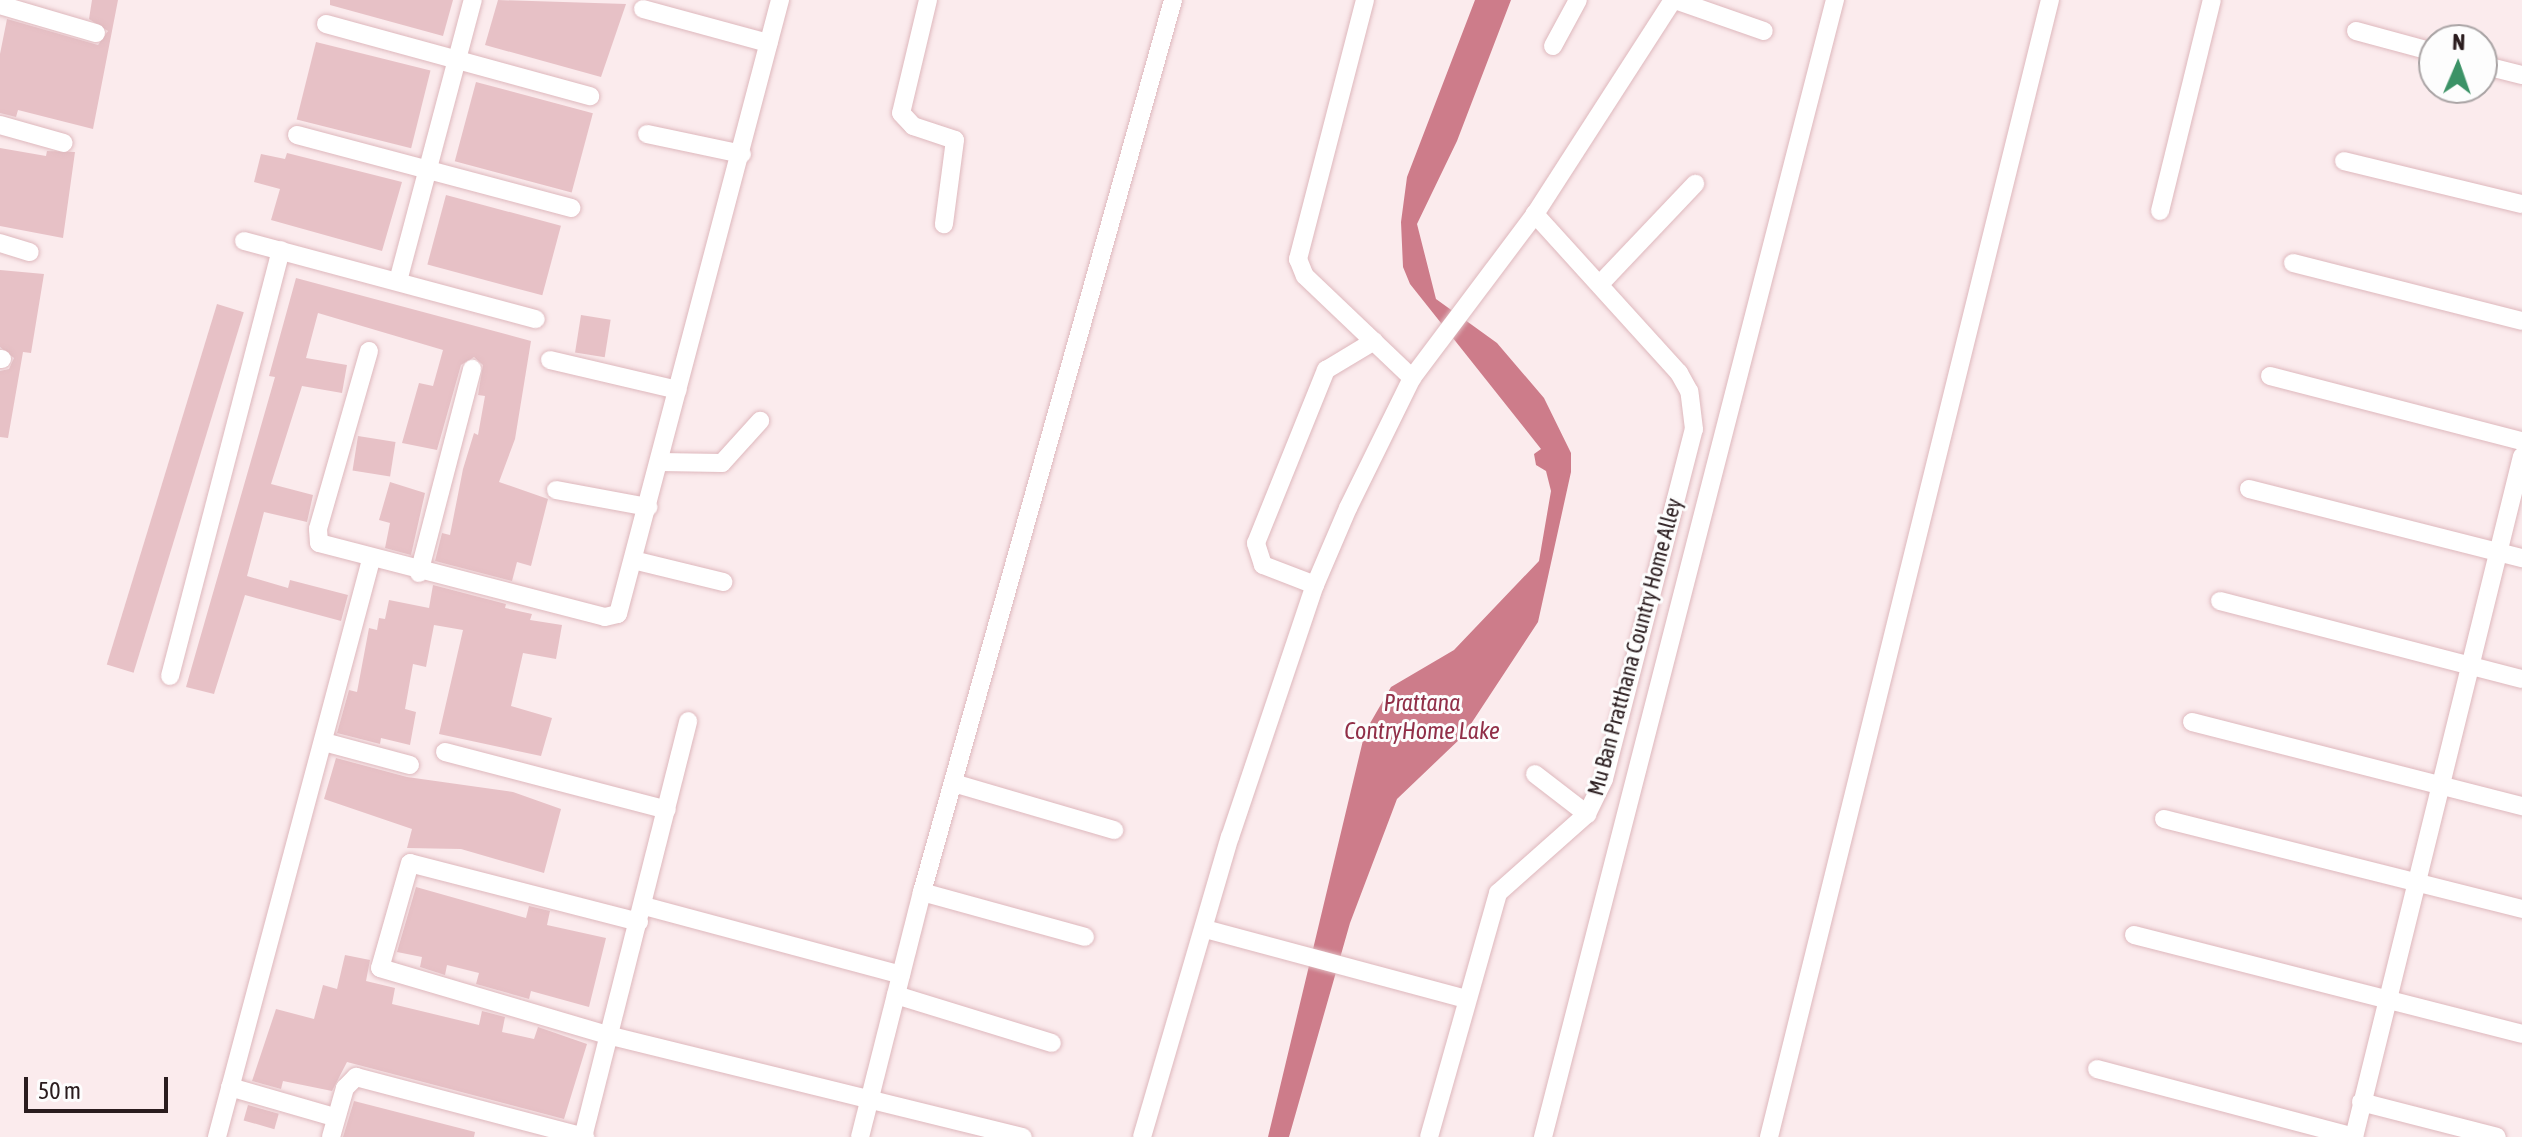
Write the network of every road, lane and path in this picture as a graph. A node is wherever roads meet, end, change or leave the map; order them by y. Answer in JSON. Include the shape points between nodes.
{"nodes":[{"id":1,"x":473,"y":0,"type":"edge"},
{"id":2,"x":780,"y":0,"type":"edge"},
{"id":3,"x":928,"y":0,"type":"edge"},
{"id":4,"x":1173,"y":0,"type":"edge"},
{"id":5,"x":1365,"y":0,"type":"edge"},
{"id":6,"x":1578,"y":0,"type":"edge"},
{"id":7,"x":1674,"y":0,"type":"edge"},
{"id":8,"x":1835,"y":0,"type":"edge"},
{"id":9,"x":2050,"y":0,"type":"edge"},
{"id":10,"x":2212,"y":0,"type":"edge"},
{"id":11,"x":0,"y":5,"type":"edge"},
{"id":12,"x":643,"y":9,"type":"dead end"},
{"id":13,"x":326,"y":24,"type":"dead end"},
{"id":14,"x":1764,"y":31,"type":"dead end"},
{"id":15,"x":2356,"y":31,"type":"dead end"},
{"id":16,"x":96,"y":33,"type":"dead end"},
{"id":17,"x":768,"y":43,"type":"junction"},
{"id":18,"x":1553,"y":46,"type":"dead end"},
{"id":19,"x":2418,"y":48,"type":"edge"},
{"id":20,"x":457,"y":58,"type":"junction"},
{"id":21,"x":2498,"y":69,"type":"edge"},
{"id":22,"x":2522,"y":75,"type":"edge"},
{"id":23,"x":590,"y":96,"type":"dead end"},
{"id":24,"x":0,"y":125,"type":"edge"},
{"id":25,"x":647,"y":134,"type":"dead end"},
{"id":26,"x":297,"y":135,"type":"dead end"},
{"id":27,"x":64,"y":143,"type":"dead end"},
{"id":28,"x":742,"y":154,"type":"junction"},
{"id":29,"x":2344,"y":161,"type":"dead end"},
{"id":30,"x":426,"y":170,"type":"junction"},
{"id":31,"x":1695,"y":184,"type":"dead end"},
{"id":32,"x":2522,"y":204,"type":"edge"},
{"id":33,"x":571,"y":208,"type":"dead end"},
{"id":34,"x":2160,"y":211,"type":"dead end"},
{"id":35,"x":1535,"y":214,"type":"junction"},
{"id":36,"x":944,"y":224,"type":"dead end"},
{"id":37,"x":244,"y":241,"type":"dead end"},
{"id":38,"x":0,"y":243,"type":"edge"},
{"id":39,"x":281,"y":250,"type":"junction"},
{"id":40,"x":30,"y":252,"type":"dead end"},
{"id":41,"x":2293,"y":263,"type":"dead end"},
{"id":42,"x":398,"y":281,"type":"junction"},
{"id":43,"x":1601,"y":283,"type":"junction"},
{"id":44,"x":536,"y":319,"type":"dead end"},
{"id":45,"x":2522,"y":321,"type":"edge"},
{"id":46,"x":1374,"y":341,"type":"junction"},
{"id":47,"x":369,"y":351,"type":"dead end"},
{"id":48,"x":550,"y":360,"type":"dead end"},
{"id":49,"x":472,"y":369,"type":"dead end"},
{"id":50,"x":2270,"y":376,"type":"dead end"},
{"id":51,"x":1412,"y":378,"type":"junction"},
{"id":52,"x":678,"y":390,"type":"junction"},
{"id":53,"x":760,"y":421,"type":"dead end"},
{"id":54,"x":2522,"y":441,"type":"edge"},
{"id":55,"x":2522,"y":456,"type":"edge"},
{"id":56,"x":660,"y":462,"type":"junction"},
{"id":57,"x":2249,"y":489,"type":"dead end"},
{"id":58,"x":556,"y":490,"type":"dead end"},
{"id":59,"x":648,"y":507,"type":"junction"},
{"id":60,"x":2501,"y":553,"type":"junction"},
{"id":61,"x":2522,"y":558,"type":"edge"},
{"id":62,"x":371,"y":560,"type":"junction"},
{"id":63,"x":633,"y":560,"type":"junction"},
{"id":64,"x":419,"y":573,"type":"junction"},
{"id":65,"x":723,"y":582,"type":"dead end"},
{"id":66,"x":1315,"y":585,"type":"junction"},
{"id":67,"x":2220,"y":601,"type":"dead end"},
{"id":68,"x":2471,"y":667,"type":"junction"},
{"id":69,"x":170,"y":676,"type":"dead end"},
{"id":70,"x":2522,"y":679,"type":"edge"},
{"id":71,"x":688,"y":721,"type":"dead end"},
{"id":72,"x":2192,"y":722,"type":"dead end"},
{"id":73,"x":324,"y":742,"type":"junction"},
{"id":74,"x":445,"y":752,"type":"dead end"},
{"id":75,"x":410,"y":765,"type":"dead end"},
{"id":76,"x":1535,"y":774,"type":"dead end"},
{"id":77,"x":953,"y":783,"type":"junction"},
{"id":78,"x":2443,"y":788,"type":"junction"},
{"id":79,"x":2522,"y":806,"type":"edge"},
{"id":80,"x":667,"y":810,"type":"junction"},
{"id":81,"x":1587,"y":814,"type":"junction"},
{"id":82,"x":2164,"y":819,"type":"dead end"},
{"id":83,"x":1114,"y":830,"type":"dead end"},
{"id":84,"x":2416,"y":884,"type":"junction"},
{"id":85,"x":922,"y":892,"type":"junction"},
{"id":86,"x":2522,"y":909,"type":"edge"},
{"id":87,"x":642,"y":914,"type":"junction"},
{"id":88,"x":1205,"y":929,"type":"junction"},
{"id":89,"x":2134,"y":935,"type":"dead end"},
{"id":90,"x":1085,"y":937,"type":"dead end"},
{"id":91,"x":901,"y":975,"type":"junction"},
{"id":92,"x":896,"y":995,"type":"junction"},
{"id":93,"x":1466,"y":999,"type":"junction"},
{"id":94,"x":2389,"y":1003,"type":"junction"},
{"id":95,"x":2522,"y":1034,"type":"edge"},
{"id":96,"x":611,"y":1036,"type":"junction"},
{"id":97,"x":1052,"y":1043,"type":"dead end"},
{"id":98,"x":2097,"y":1069,"type":"dead end"},
{"id":99,"x":230,"y":1087,"type":"junction"},
{"id":100,"x":871,"y":1096,"type":"junction"},
{"id":101,"x":2361,"y":1102,"type":"junction"},
{"id":102,"x":327,"y":1115,"type":"dead end"},
{"id":103,"x":217,"y":1137,"type":"edge"},
{"id":104,"x":331,"y":1137,"type":"edge"},
{"id":105,"x":584,"y":1137,"type":"edge"},
{"id":106,"x":860,"y":1137,"type":"edge"},
{"id":107,"x":1023,"y":1137,"type":"edge"},
{"id":108,"x":1142,"y":1137,"type":"edge"},
{"id":109,"x":1429,"y":1137,"type":"edge"},
{"id":110,"x":1543,"y":1137,"type":"edge"},
{"id":111,"x":1769,"y":1137,"type":"edge"},
{"id":112,"x":2497,"y":1137,"type":"edge"}],
"edges":[{"from":1,"to":20,"type":"street"},
{"from":2,"to":17,"type":"street"},
{"from":3,"to":36,"type":"street","via":[[901,113],[913,126],[955,140]]},
{"from":4,"to":77,"type":"street"},
{"from":5,"to":46,"type":"street","via":[[1298,259],[1305,276]]},
{"from":6,"to":18,"type":"street"},
{"from":7,"to":14,"type":"street"},
{"from":7,"to":35,"type":"street"},
{"from":8,"to":110,"type":"street"},
{"from":9,"to":111,"type":"street"},
{"from":10,"to":34,"type":"street"},
{"from":11,"to":16,"type":"street"},
{"from":12,"to":17,"type":"street"},
{"from":13,"to":20,"type":"street"},
{"from":15,"to":19,"type":"street"},
{"from":17,"to":28,"type":"street"},
{"from":20,"to":23,"type":"street"},
{"from":20,"to":30,"type":"street"},
{"from":21,"to":22,"type":"street"},
{"from":24,"to":27,"type":"street"},
{"from":25,"to":28,"type":"street"},
{"from":26,"to":30,"type":"street"},
{"from":28,"to":52,"type":"street"},
{"from":29,"to":32,"type":"street"},
{"from":30,"to":33,"type":"street"},
{"from":30,"to":42,"type":"street"},
{"from":31,"to":43,"type":"street"},
{"from":35,"to":43,"type":"street","name":"Mu Ban Pratthana Country Home Alley"},
{"from":35,"to":51,"type":"street"},
{"from":37,"to":39,"type":"street"},
{"from":38,"to":40,"type":"street"},
{"from":39,"to":42,"type":"street"},
{"from":39,"to":69,"type":"street"},
{"from":41,"to":45,"type":"street"},
{"from":42,"to":44,"type":"street"},
{"from":43,"to":81,"type":"street","name":"Mu Ban Pratthana Country Home Alley","via":[[1679,373],[1689,391],[1694,429],[1604,779]]},
{"from":46,"to":51,"type":"street"},
{"from":46,"to":66,"type":"street","via":[[1326,370],[1256,543],[1263,565]]},
{"from":47,"to":62,"type":"street","via":[[317,536],[325,547]]},
{"from":48,"to":52,"type":"street"},
{"from":49,"to":64,"type":"street"},
{"from":50,"to":54,"type":"street"},
{"from":51,"to":66,"type":"street"},
{"from":52,"to":56,"type":"street"},
{"from":53,"to":56,"type":"street","via":[[722,463]]},
{"from":55,"to":60,"type":"street"},
{"from":56,"to":59,"type":"street"},
{"from":57,"to":60,"type":"street"},
{"from":58,"to":59,"type":"street"},
{"from":59,"to":63,"type":"street"},
{"from":60,"to":61,"type":"street"},
{"from":60,"to":68,"type":"street"},
{"from":62,"to":64,"type":"street"},
{"from":62,"to":73,"type":"street"},
{"from":63,"to":64,"type":"street","via":[[621,610],[612,618]]},
{"from":63,"to":65,"type":"street"},
{"from":66,"to":88,"type":"street","via":[[1230,837]]},
{"from":67,"to":68,"type":"street"},
{"from":68,"to":70,"type":"street"},
{"from":68,"to":78,"type":"street"},
{"from":71,"to":80,"type":"street"},
{"from":72,"to":78,"type":"street"},
{"from":73,"to":75,"type":"street"},
{"from":73,"to":99,"type":"street"},
{"from":74,"to":80,"type":"street"},
{"from":76,"to":81,"type":"street"},
{"from":77,"to":83,"type":"street"},
{"from":77,"to":85,"type":"street"},
{"from":78,"to":79,"type":"street"},
{"from":78,"to":84,"type":"street"},
{"from":80,"to":87,"type":"street"},
{"from":81,"to":93,"type":"street","name":"Mu Ban Pratthana Country Home Alley","via":[[1498,893]]},
{"from":82,"to":84,"type":"street"},
{"from":84,"to":86,"type":"street"},
{"from":84,"to":94,"type":"street"},
{"from":85,"to":90,"type":"street"},
{"from":85,"to":91,"type":"street"},
{"from":87,"to":91,"type":"street"},
{"from":87,"to":96,"type":"street"},
{"from":87,"to":96,"type":"street","via":[[410,863],[381,961],[386,972]]},
{"from":88,"to":93,"type":"street"},
{"from":88,"to":108,"type":"street"},
{"from":89,"to":94,"type":"street"},
{"from":91,"to":92,"type":"street"},
{"from":92,"to":97,"type":"street"},
{"from":92,"to":100,"type":"street"},
{"from":93,"to":109,"type":"street","name":"Mu Ban Pratthana Country Home Alley"},
{"from":94,"to":95,"type":"street"},
{"from":94,"to":101,"type":"street"},
{"from":96,"to":100,"type":"street"},
{"from":96,"to":105,"type":"street"},
{"from":98,"to":101,"type":"street","via":[[2354,1137]]},
{"from":99,"to":102,"type":"street"},
{"from":99,"to":103,"type":"street"},
{"from":100,"to":106,"type":"street"},
{"from":100,"to":107,"type":"street"},
{"from":101,"to":112,"type":"street"},
{"from":104,"to":105,"type":"street","via":[[345,1088],[356,1077]]}]}
